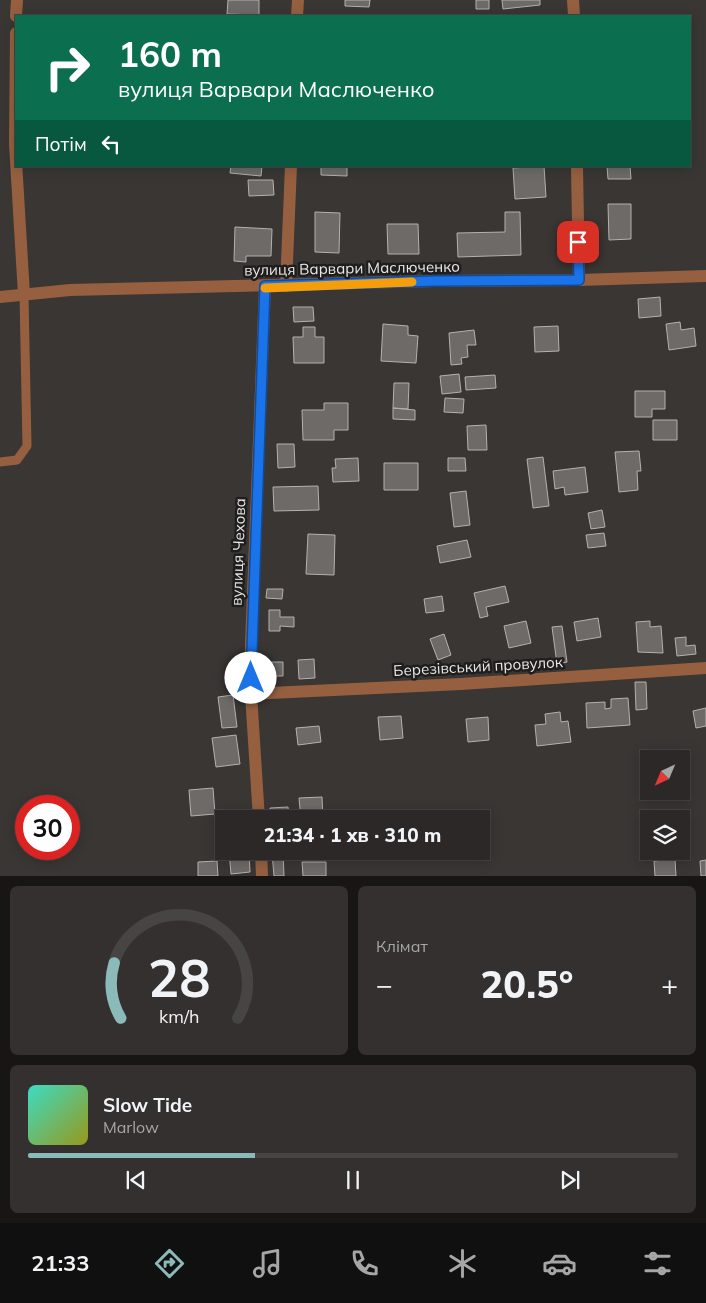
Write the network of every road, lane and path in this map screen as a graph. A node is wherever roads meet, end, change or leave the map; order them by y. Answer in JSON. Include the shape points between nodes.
{"nodes":[{"id":1,"x":17,"y":0,"type":"edge"},
{"id":2,"x":298,"y":0,"type":"edge"},
{"id":3,"x":573,"y":0,"type":"edge"},
{"id":4,"x":16,"y":15,"type":"edge"},
{"id":5,"x":298,"y":15,"type":"edge"},
{"id":6,"x":574,"y":15,"type":"edge"},
{"id":7,"x":16,"y":167,"type":"edge"},
{"id":8,"x":291,"y":167,"type":"edge"},
{"id":9,"x":577,"y":167,"type":"edge"},
{"id":10,"x":706,"y":276,"type":"edge"},
{"id":11,"x":579,"y":280,"type":"junction"},
{"id":12,"x":265,"y":286,"type":"junction"},
{"id":13,"x":286,"y":286,"type":"junction"},
{"id":14,"x":24,"y":295,"type":"junction"},
{"id":15,"x":0,"y":297,"type":"edge"},
{"id":16,"x":0,"y":462,"type":"edge"},
{"id":17,"x":706,"y":668,"type":"edge"},
{"id":18,"x":251,"y":694,"type":"junction"},
{"id":19,"x":258,"y":810,"type":"edge"},
{"id":20,"x":261,"y":860,"type":"edge"},
{"id":21,"x":262,"y":876,"type":"edge"}],
"edges":[{"from":1,"to":4,"type":"street"},
{"from":2,"to":5,"type":"street"},
{"from":3,"to":6,"type":"street"},
{"from":7,"to":14,"type":"street"},
{"from":8,"to":13,"type":"street"},
{"from":9,"to":11,"type":"street"},
{"from":10,"to":11,"type":"street","name":"вулиця Варвари Маслюченко"},
{"from":11,"to":13,"type":"street","name":"вулиця Варвари Маслюченко"},
{"from":12,"to":13,"type":"street","name":"вулиця Варвари Маслюченко"},
{"from":12,"to":14,"type":"street","name":"вулиця Варвари Маслюченко","via":[[70,290]]},
{"from":12,"to":18,"type":"street","name":"вулиця Чехова"},
{"from":14,"to":15,"type":"street","name":"вулиця Варвари Маслюченко"},
{"from":14,"to":16,"type":"lane","via":[[27,446],[17,460]]},
{"from":17,"to":18,"type":"street","name":"Березівський провулок"},
{"from":18,"to":19,"type":"street","name":"вулиця Чехова"},
{"from":20,"to":21,"type":"street"}]}
